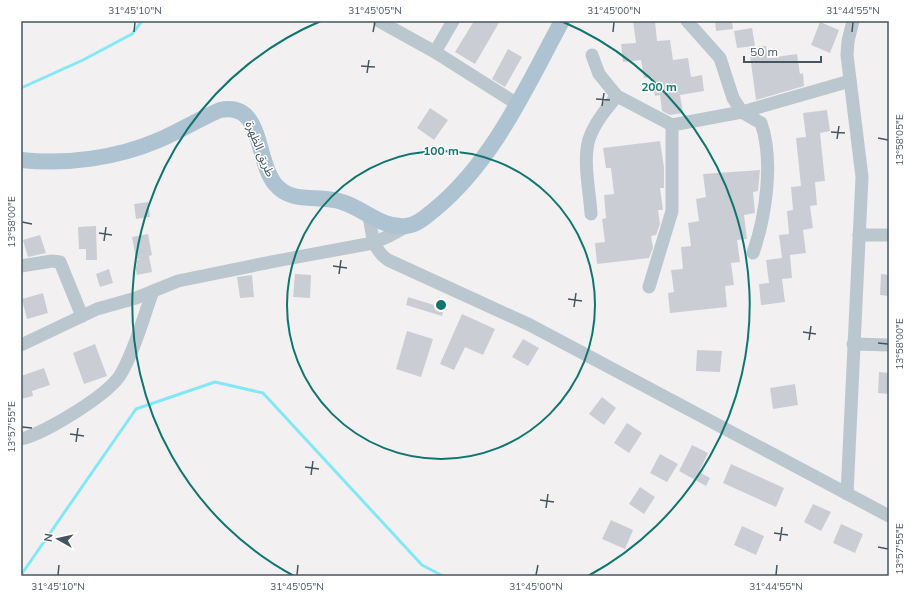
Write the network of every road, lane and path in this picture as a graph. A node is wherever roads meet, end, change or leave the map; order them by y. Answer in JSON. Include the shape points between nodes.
{"nodes":[{"id":1,"x":379,"y":21,"type":"edge"},
{"id":2,"x":453,"y":21,"type":"edge"},
{"id":3,"x":562,"y":21,"type":"edge"},
{"id":4,"x":687,"y":21,"type":"edge"},
{"id":5,"x":853,"y":21,"type":"edge"},
{"id":6,"x":435,"y":52,"type":"junction"},
{"id":7,"x":592,"y":55,"type":"dead end"},
{"id":8,"x":850,"y":81,"type":"junction"},
{"id":9,"x":617,"y":96,"type":"junction"},
{"id":10,"x":517,"y":104,"type":"junction"},
{"id":11,"x":742,"y":112,"type":"junction"},
{"id":12,"x":672,"y":125,"type":"junction"},
{"id":13,"x":21,"y":160,"type":"edge"},
{"id":14,"x":591,"y":214,"type":"dead end"},
{"id":15,"x":369,"y":215,"type":"junction"},
{"id":16,"x":407,"y":226,"type":"junction"},
{"id":17,"x":859,"y":235,"type":"junction"},
{"id":18,"x":889,"y":235,"type":"edge"},
{"id":19,"x":373,"y":243,"type":"junction"},
{"id":20,"x":754,"y":253,"type":"dead end"},
{"id":21,"x":21,"y":266,"type":"edge"},
{"id":22,"x":649,"y":286,"type":"dead end"},
{"id":23,"x":153,"y":291,"type":"junction"},
{"id":24,"x":82,"y":316,"type":"junction"},
{"id":25,"x":853,"y":344,"type":"junction"},
{"id":26,"x":21,"y":345,"type":"edge"},
{"id":27,"x":889,"y":345,"type":"edge"},
{"id":28,"x":21,"y":439,"type":"edge"},
{"id":29,"x":847,"y":494,"type":"junction"},
{"id":30,"x":889,"y":516,"type":"edge"}],
"edges":[{"from":1,"to":6,"type":"street"},
{"from":2,"to":6,"type":"street"},
{"from":3,"to":10,"type":"main road"},
{"from":4,"to":11,"type":"street","via":[[720,58],[733,98]]},
{"from":5,"to":8,"type":"street","via":[[848,42]]},
{"from":6,"to":10,"type":"street"},
{"from":7,"to":9,"type":"street","via":[[599,74]]},
{"from":8,"to":11,"type":"street"},
{"from":8,"to":17,"type":"street","via":[[862,177]]},
{"from":9,"to":12,"type":"street"},
{"from":9,"to":14,"type":"street","via":[[600,117],[590,135],[587,147]]},
{"from":10,"to":16,"type":"main road","via":[[488,151],[466,180],[428,215]]},
{"from":11,"to":12,"type":"street"},
{"from":11,"to":20,"type":"street","via":[[761,123],[768,174],[761,230]]},
{"from":12,"to":22,"type":"street","via":[[672,210]]},
{"from":13,"to":15,"type":"main road","name":"طريق الظهرة","via":[[74,161],[110,155],[144,146],[220,110],[230,109],[246,115],[253,125],[268,172],[280,189],[294,197],[341,201]]},
{"from":15,"to":16,"type":"main road","name":"طريق الظهرة","via":[[383,223]]},
{"from":15,"to":19,"type":"street"},
{"from":16,"to":19,"type":"street"},
{"from":17,"to":18,"type":"street"},
{"from":17,"to":25,"type":"street"},
{"from":19,"to":23,"type":"street","via":[[213,273],[178,281]]},
{"from":19,"to":29,"type":"street","via":[[388,260],[530,325]]},
{"from":21,"to":24,"type":"street","via":[[60,262]]},
{"from":23,"to":24,"type":"street"},
{"from":23,"to":28,"type":"street","via":[[126,364],[116,381],[46,430]]},
{"from":24,"to":26,"type":"street"},
{"from":25,"to":27,"type":"street"},
{"from":25,"to":29,"type":"street"},
{"from":29,"to":30,"type":"street"}]}
